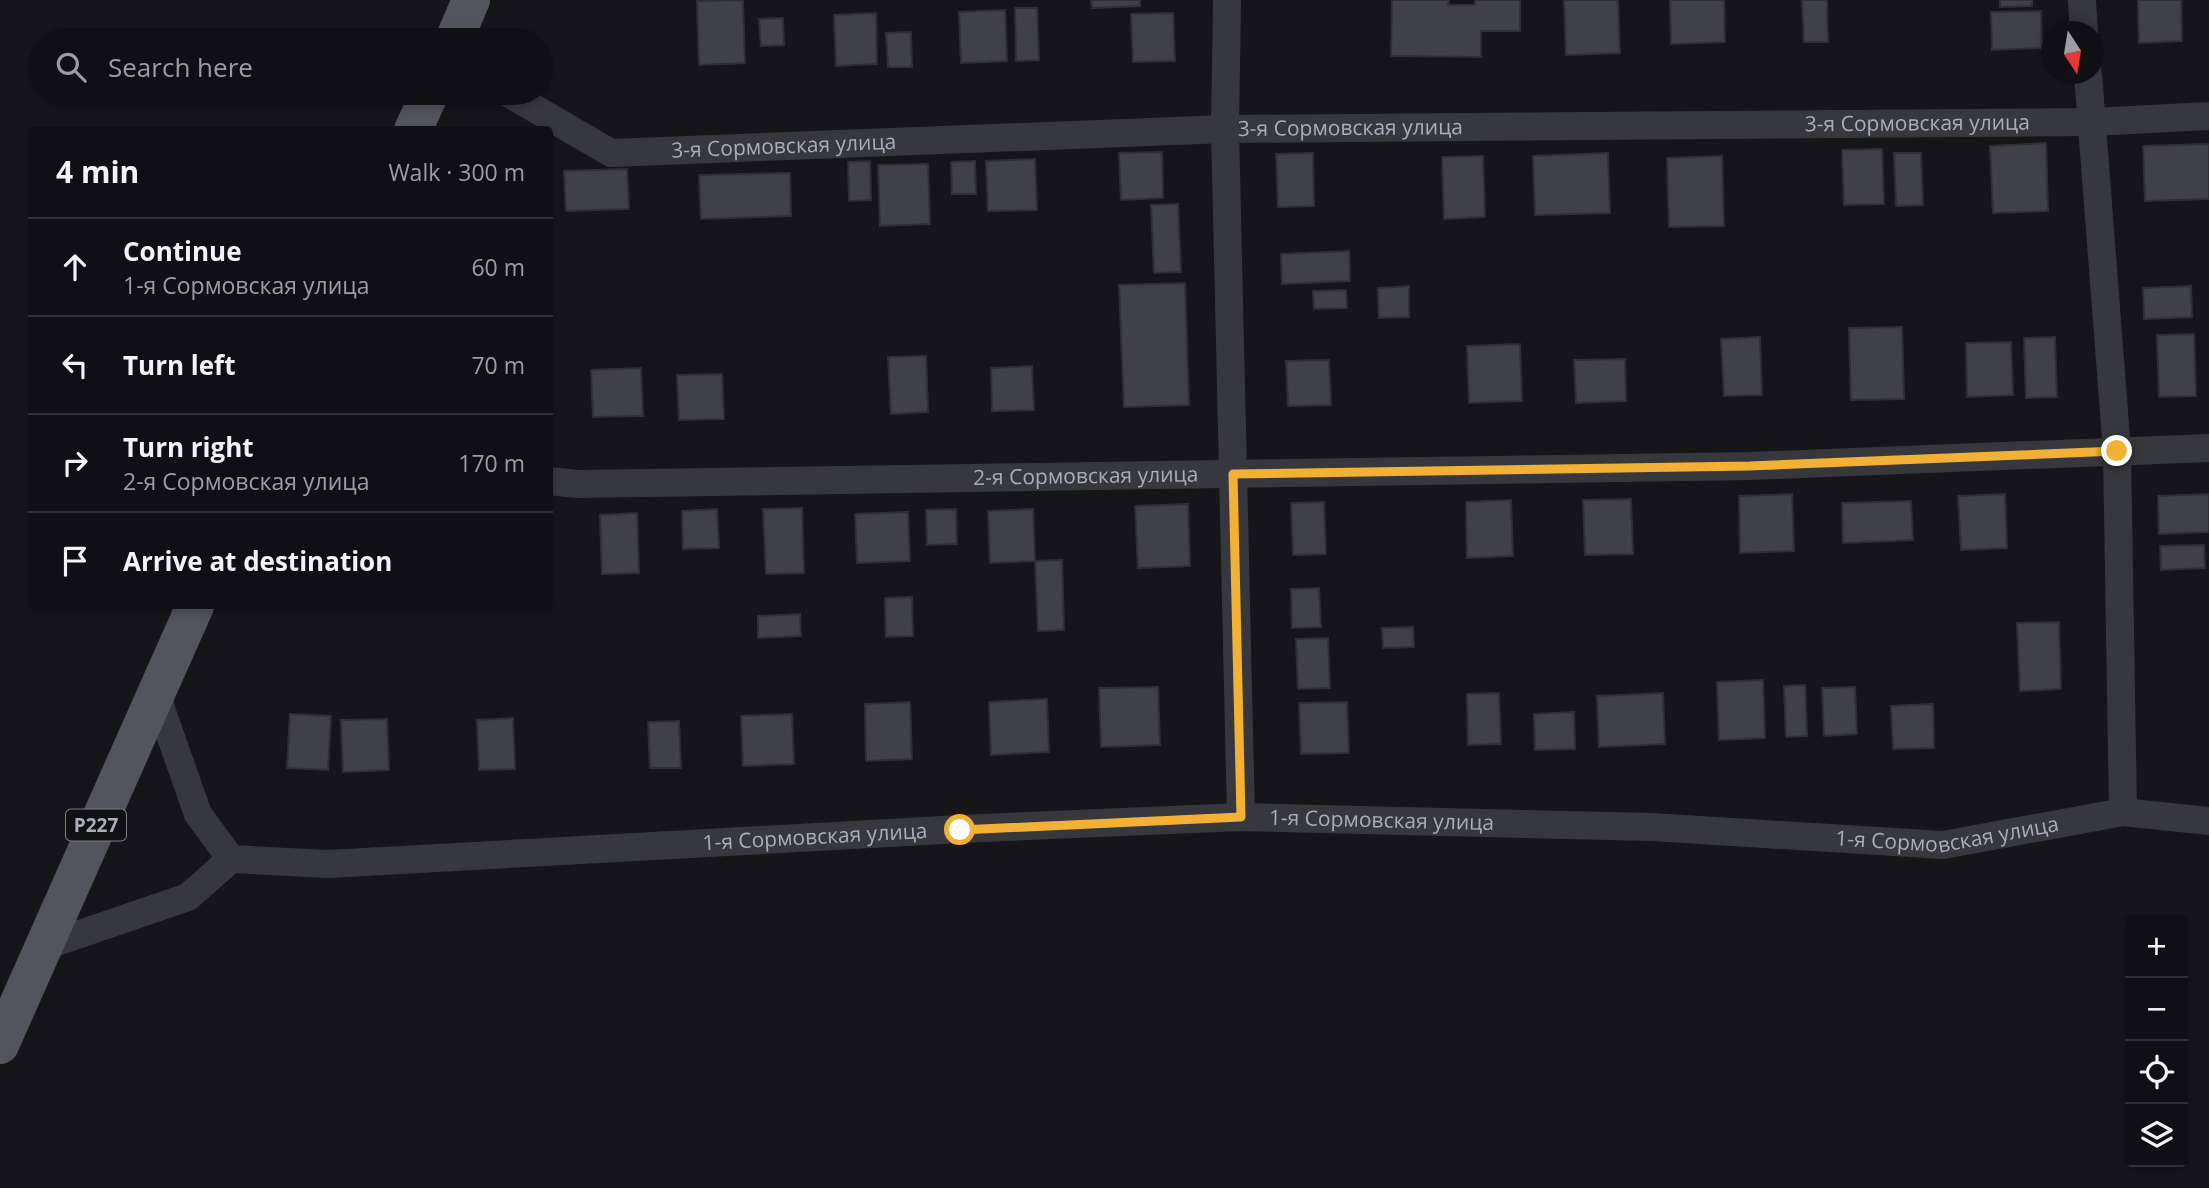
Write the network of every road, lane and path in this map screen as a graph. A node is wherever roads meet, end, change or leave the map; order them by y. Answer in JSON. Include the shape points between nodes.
{"nodes":[{"id":1,"x":471,"y":0,"type":"edge"},
{"id":2,"x":1227,"y":0,"type":"edge"},
{"id":3,"x":2082,"y":0,"type":"edge"},
{"id":4,"x":2083,"y":21,"type":"edge"},
{"id":5,"x":460,"y":28,"type":"edge"},
{"id":6,"x":2089,"y":84,"type":"edge"},
{"id":7,"x":424,"y":105,"type":"edge"},
{"id":8,"x":529,"y":105,"type":"edge"},
{"id":9,"x":2209,"y":116,"type":"edge"},
{"id":10,"x":2091,"y":122,"type":"junction"},
{"id":11,"x":415,"y":126,"type":"edge"},
{"id":12,"x":1225,"y":129,"type":"junction"},
{"id":13,"x":2209,"y":448,"type":"edge"},
{"id":14,"x":2117,"y":451,"type":"junction"},
{"id":15,"x":1233,"y":474,"type":"junction"},
{"id":16,"x":553,"y":481,"type":"edge"},
{"id":17,"x":194,"y":609,"type":"edge"},
{"id":18,"x":155,"y":692,"type":"junction"},
{"id":19,"x":2123,"y":812,"type":"junction"},
{"id":20,"x":1241,"y":817,"type":"junction"},
{"id":21,"x":2209,"y":821,"type":"edge"},
{"id":22,"x":231,"y":859,"type":"junction"},
{"id":23,"x":43,"y":947,"type":"junction"},
{"id":24,"x":0,"y":1045,"type":"edge"}],
"edges":[{"from":1,"to":5,"type":"main road"},
{"from":2,"to":12,"type":"street"},
{"from":3,"to":4,"type":"street"},
{"from":6,"to":10,"type":"street"},
{"from":7,"to":11,"type":"main road"},
{"from":8,"to":12,"type":"street","name":"3-я Сормовская улица","via":[[611,153]]},
{"from":9,"to":10,"type":"street","name":"3-я Сормовская улица"},
{"from":10,"to":12,"type":"street","name":"3-я Сормовская улица"},
{"from":10,"to":14,"type":"street"},
{"from":12,"to":15,"type":"street"},
{"from":13,"to":14,"type":"street","name":"2-я Сормовская улица"},
{"from":14,"to":15,"type":"street","name":"2-я Сормовская улица","via":[[1750,466]]},
{"from":14,"to":19,"type":"street"},
{"from":15,"to":16,"type":"street","name":"2-я Сормовская улица"},
{"from":15,"to":20,"type":"street"},
{"from":17,"to":18,"type":"main road","number":"Р227"},
{"from":18,"to":22,"type":"street","via":[[198,814]]},
{"from":18,"to":23,"type":"main road","number":"Р227"},
{"from":19,"to":20,"type":"street","name":"1-я Сормовская улица","via":[[1943,845],[1652,827]]},
{"from":19,"to":21,"type":"street","name":"1-я Сормовская улица"},
{"from":20,"to":22,"type":"street","name":"1-я Сормовская улица","via":[[328,864]]},
{"from":22,"to":23,"type":"street","via":[[188,897]]},
{"from":23,"to":24,"type":"main road","number":"Р227"}]}
